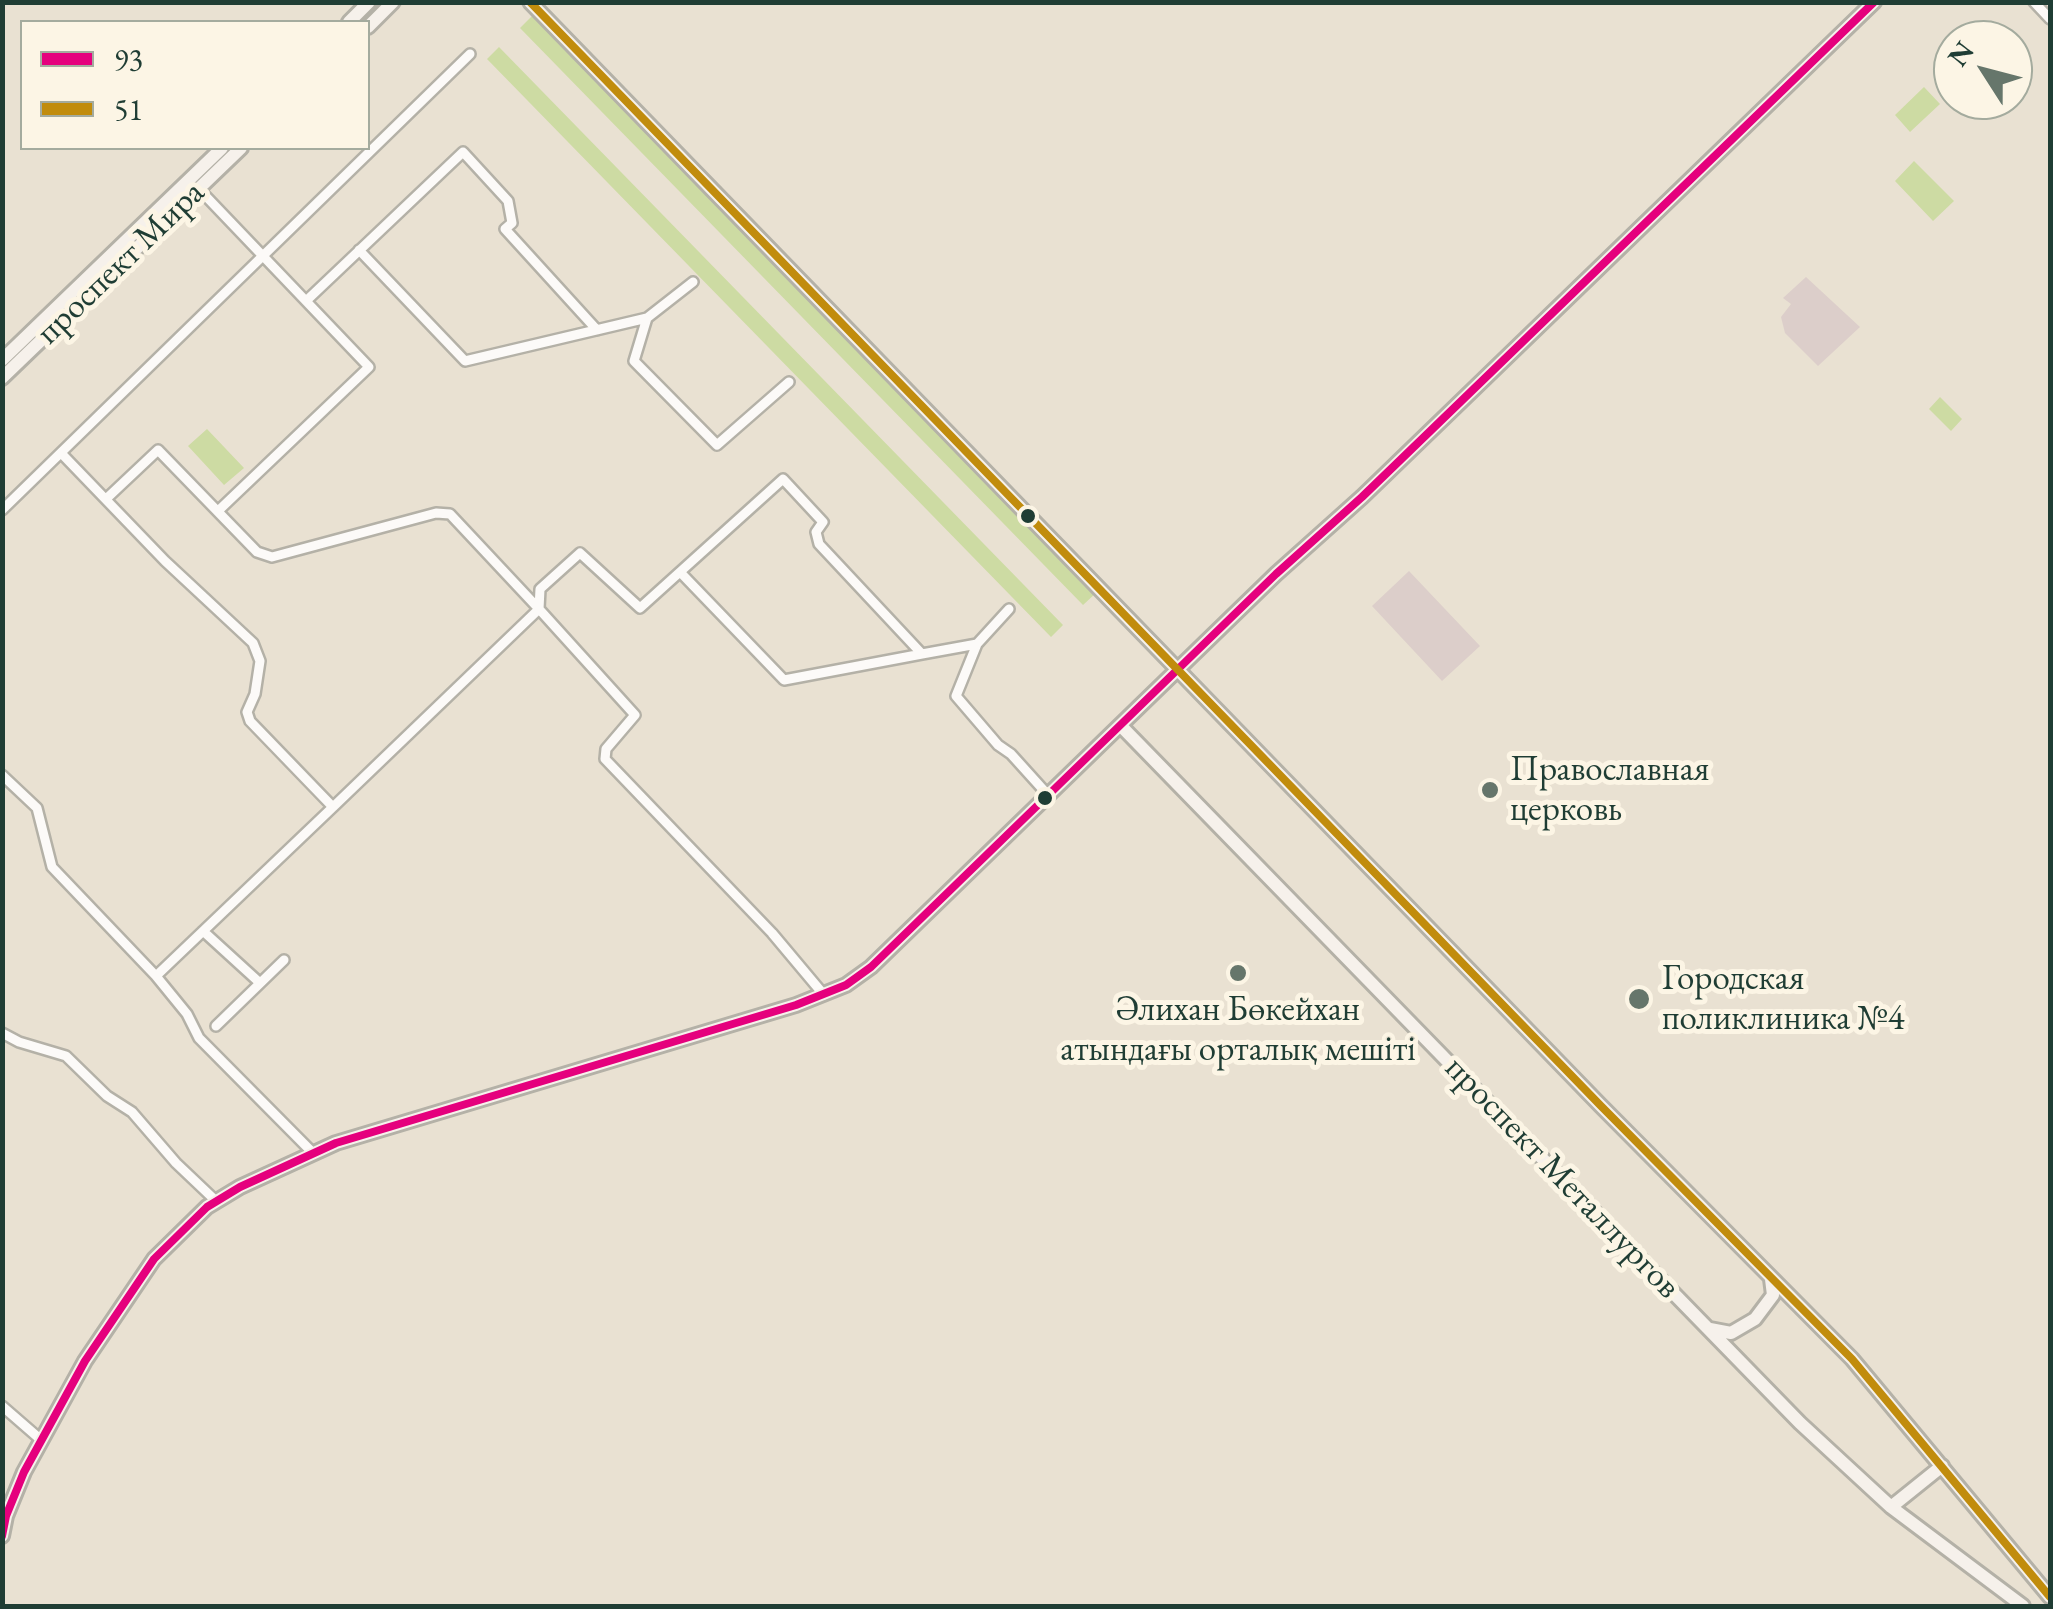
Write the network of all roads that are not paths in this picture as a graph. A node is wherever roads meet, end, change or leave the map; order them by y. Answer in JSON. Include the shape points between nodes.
{"nodes":[{"id":1,"x":369,"y":2,"type":"edge"},
{"id":2,"x":393,"y":2,"type":"edge"},
{"id":3,"x":530,"y":2,"type":"edge"},
{"id":4,"x":1874,"y":2,"type":"edge"},
{"id":5,"x":2034,"y":2,"type":"edge"},
{"id":6,"x":2050,"y":19,"type":"edge"},
{"id":7,"x":351,"y":20,"type":"edge"},
{"id":8,"x":370,"y":24,"type":"edge"},
{"id":9,"x":470,"y":54,"type":"dead end"},
{"id":10,"x":220,"y":150,"type":"edge"},
{"id":11,"x":238,"y":150,"type":"edge"},
{"id":12,"x":198,"y":188,"type":"junction"},
{"id":13,"x":359,"y":250,"type":"junction"},
{"id":14,"x":263,"y":256,"type":"junction"},
{"id":15,"x":693,"y":282,"type":"dead end"},
{"id":16,"x":306,"y":301,"type":"junction"},
{"id":17,"x":647,"y":318,"type":"junction"},
{"id":18,"x":597,"y":330,"type":"junction"},
{"id":19,"x":2,"y":360,"type":"edge"},
{"id":20,"x":2,"y":378,"type":"edge"},
{"id":21,"x":789,"y":382,"type":"dead end"},
{"id":22,"x":325,"y":409,"type":"dead end"},
{"id":23,"x":61,"y":454,"type":"junction"},
{"id":24,"x":106,"y":498,"type":"junction"},
{"id":25,"x":2,"y":510,"type":"edge"},
{"id":26,"x":218,"y":511,"type":"junction"},
{"id":27,"x":680,"y":572,"type":"junction"},
{"id":28,"x":539,"y":608,"type":"junction"},
{"id":29,"x":1009,"y":609,"type":"dead end"},
{"id":30,"x":976,"y":644,"type":"junction"},
{"id":31,"x":922,"y":654,"type":"junction"},
{"id":32,"x":1178,"y":670,"type":"junction"},
{"id":33,"x":1121,"y":726,"type":"junction"},
{"id":34,"x":2,"y":776,"type":"edge"},
{"id":35,"x":1048,"y":795,"type":"junction"},
{"id":36,"x":333,"y":806,"type":"junction"},
{"id":37,"x":203,"y":931,"type":"junction"},
{"id":38,"x":284,"y":960,"type":"dead end"},
{"id":39,"x":156,"y":976,"type":"junction"},
{"id":40,"x":260,"y":983,"type":"junction"},
{"id":41,"x":824,"y":994,"type":"junction"},
{"id":42,"x":216,"y":1026,"type":"dead end"},
{"id":43,"x":2,"y":1032,"type":"edge"},
{"id":44,"x":312,"y":1152,"type":"junction"},
{"id":45,"x":216,"y":1201,"type":"junction"},
{"id":46,"x":1771,"y":1278,"type":"junction"},
{"id":47,"x":1708,"y":1328,"type":"junction"},
{"id":48,"x":2,"y":1406,"type":"edge"},
{"id":49,"x":40,"y":1439,"type":"junction"},
{"id":50,"x":1942,"y":1466,"type":"junction"},
{"id":51,"x":1892,"y":1507,"type":"junction"},
{"id":52,"x":2,"y":1536,"type":"edge"},
{"id":53,"x":2050,"y":1597,"type":"edge"},
{"id":54,"x":2023,"y":1606,"type":"edge"}],
"edges":[{"from":1,"to":7,"type":"main road"},
{"from":2,"to":8,"type":"main road"},
{"from":3,"to":32,"type":"main road"},
{"from":4,"to":32,"type":"main road"},
{"from":5,"to":6,"type":"street"},
{"from":9,"to":14,"type":"street"},
{"from":10,"to":19,"type":"main road","name":"проспект Мира"},
{"from":11,"to":12,"type":"main road","name":"проспект Мира"},
{"from":12,"to":14,"type":"street"},
{"from":12,"to":20,"type":"main road","name":"проспект Мира"},
{"from":13,"to":16,"type":"street"},
{"from":13,"to":18,"type":"street","via":[[465,361]]},
{"from":13,"to":18,"type":"street","via":[[463,152],[508,202],[512,223],[505,229]]},
{"from":14,"to":16,"type":"street"},
{"from":14,"to":23,"type":"street"},
{"from":15,"to":17,"type":"street"},
{"from":16,"to":26,"type":"street","via":[[369,367]]},
{"from":17,"to":18,"type":"street"},
{"from":17,"to":21,"type":"street","via":[[634,361],[717,445]]},
{"from":22,"to":26,"type":"street"},
{"from":23,"to":24,"type":"street"},
{"from":23,"to":25,"type":"street"},
{"from":24,"to":26,"type":"street","via":[[158,450]]},
{"from":24,"to":36,"type":"street","via":[[253,644],[260,661],[246,712],[250,721]]},
{"from":26,"to":28,"type":"street","via":[[257,552],[272,557],[450,514]]},
{"from":27,"to":28,"type":"street","via":[[640,608],[580,554],[540,589]]},
{"from":27,"to":31,"type":"street","via":[[784,680]]},
{"from":27,"to":31,"type":"street","via":[[782,479],[823,522],[816,532],[819,544]]},
{"from":28,"to":36,"type":"street"},
{"from":28,"to":41,"type":"street","via":[[635,715],[605,759]]},
{"from":29,"to":30,"type":"street"},
{"from":30,"to":31,"type":"street"},
{"from":30,"to":35,"type":"street","via":[[956,696]]},
{"from":32,"to":33,"type":"main road"},
{"from":32,"to":46,"type":"main road"},
{"from":33,"to":35,"type":"main road"},
{"from":33,"to":47,"type":"main road","name":"проспект Металлургов"},
{"from":34,"to":39,"type":"street","via":[[37,808],[52,867]]},
{"from":35,"to":41,"type":"main road","via":[[872,967]]},
{"from":36,"to":37,"type":"street"},
{"from":37,"to":39,"type":"street"},
{"from":37,"to":40,"type":"street"},
{"from":38,"to":40,"type":"street"},
{"from":39,"to":44,"type":"street","via":[[199,1038]]},
{"from":40,"to":42,"type":"street"},
{"from":41,"to":44,"type":"main road"},
{"from":43,"to":45,"type":"street","via":[[66,1056],[132,1112]]},
{"from":44,"to":45,"type":"main road"},
{"from":45,"to":49,"type":"main road","via":[[154,1259],[122,1302]]},
{"from":46,"to":47,"type":"main road","via":[[1773,1295],[1755,1320],[1732,1333]]},
{"from":46,"to":50,"type":"main road","via":[[1852,1359]]},
{"from":47,"to":51,"type":"main road","name":"проспект Металлургов"},
{"from":48,"to":49,"type":"street"},
{"from":49,"to":52,"type":"main road"},
{"from":50,"to":51,"type":"main road"},
{"from":50,"to":53,"type":"main road"},
{"from":51,"to":54,"type":"main road","name":"проспект Металлургов"}]}
